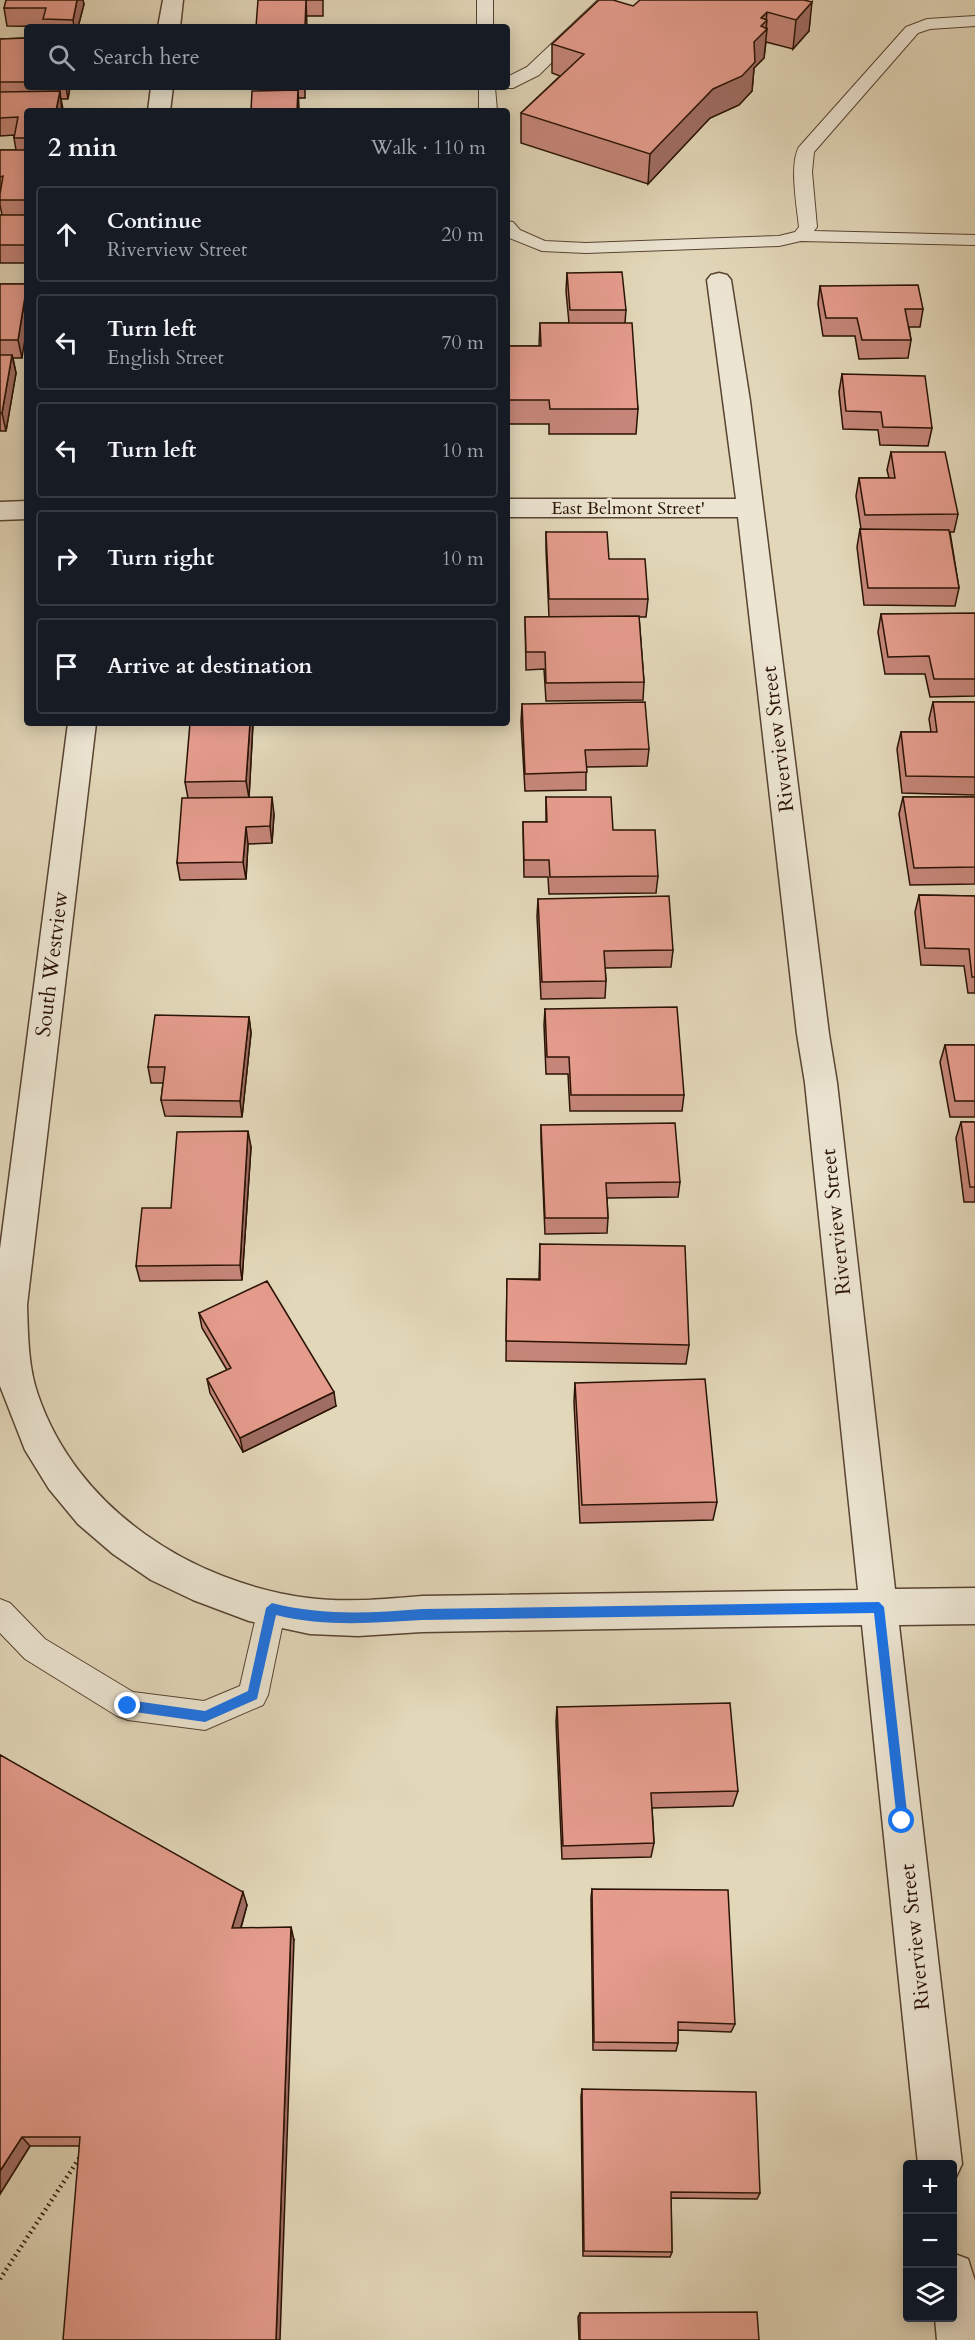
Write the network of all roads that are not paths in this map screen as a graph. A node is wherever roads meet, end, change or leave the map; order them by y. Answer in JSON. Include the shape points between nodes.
{"nodes":[{"id":1,"x":173,"y":0,"type":"edge"},
{"id":2,"x":485,"y":0,"type":"edge"},
{"id":3,"x":608,"y":0,"type":"edge"},
{"id":4,"x":975,"y":21,"type":"edge"},
{"id":5,"x":169,"y":24,"type":"edge"},
{"id":6,"x":485,"y":24,"type":"edge"},
{"id":7,"x":510,"y":82,"type":"edge"},
{"id":8,"x":162,"y":90,"type":"edge"},
{"id":9,"x":487,"y":90,"type":"edge"},
{"id":10,"x":159,"y":108,"type":"edge"},
{"id":11,"x":488,"y":108,"type":"edge"},
{"id":12,"x":510,"y":229,"type":"edge"},
{"id":13,"x":801,"y":236,"type":"junction"},
{"id":14,"x":975,"y":240,"type":"edge"},
{"id":15,"x":719,"y":280,"type":"dead end"},
{"id":16,"x":510,"y":508,"type":"edge"},
{"id":17,"x":750,"y":508,"type":"junction"},
{"id":18,"x":24,"y":510,"type":"edge"},
{"id":19,"x":0,"y":511,"type":"edge"},
{"id":20,"x":82,"y":726,"type":"edge"},
{"id":21,"x":11,"y":1206,"type":"edge"},
{"id":22,"x":975,"y":1606,"type":"edge"},
{"id":23,"x":879,"y":1607,"type":"junction"},
{"id":24,"x":272,"y":1608,"type":"junction"},
{"id":25,"x":0,"y":1613,"type":"edge"},
{"id":26,"x":940,"y":2160,"type":"edge"},
{"id":27,"x":957,"y":2316,"type":"edge"},
{"id":28,"x":960,"y":2340,"type":"edge"}],
"edges":[{"from":1,"to":5,"type":"street"},
{"from":2,"to":6,"type":"lane"},
{"from":3,"to":7,"type":"lane","via":[[533,71]]},
{"from":4,"to":13,"type":"lane","via":[[927,24],[912,30],[805,151],[808,227]]},
{"from":8,"to":10,"type":"street"},
{"from":9,"to":11,"type":"lane"},
{"from":12,"to":13,"type":"lane","via":[[542,246],[586,248],[779,242]]},
{"from":13,"to":14,"type":"lane"},
{"from":15,"to":17,"type":"street","name":"Riverview Street"},
{"from":16,"to":17,"type":"street","name":"East Belmont Street'"},
{"from":17,"to":23,"type":"street","name":"Riverview Street","via":[[822,1083]]},
{"from":18,"to":19,"type":"street"},
{"from":20,"to":21,"type":"street","name":"South Westview"},
{"from":21,"to":24,"type":"street","name":"South Westview","via":[[12,1355],[20,1395],[56,1470],[82,1503],[150,1562],[213,1593]]},
{"from":22,"to":23,"type":"street","name":"South Westview"},
{"from":23,"to":24,"type":"street","name":"South Westview","via":[[422,1614],[355,1619]]},
{"from":23,"to":26,"type":"street","name":"Riverview Street"},
{"from":24,"to":25,"type":"lane","via":[[253,1695],[205,1716],[128,1706],[35,1649]]},
{"from":27,"to":28,"type":"street"}]}
